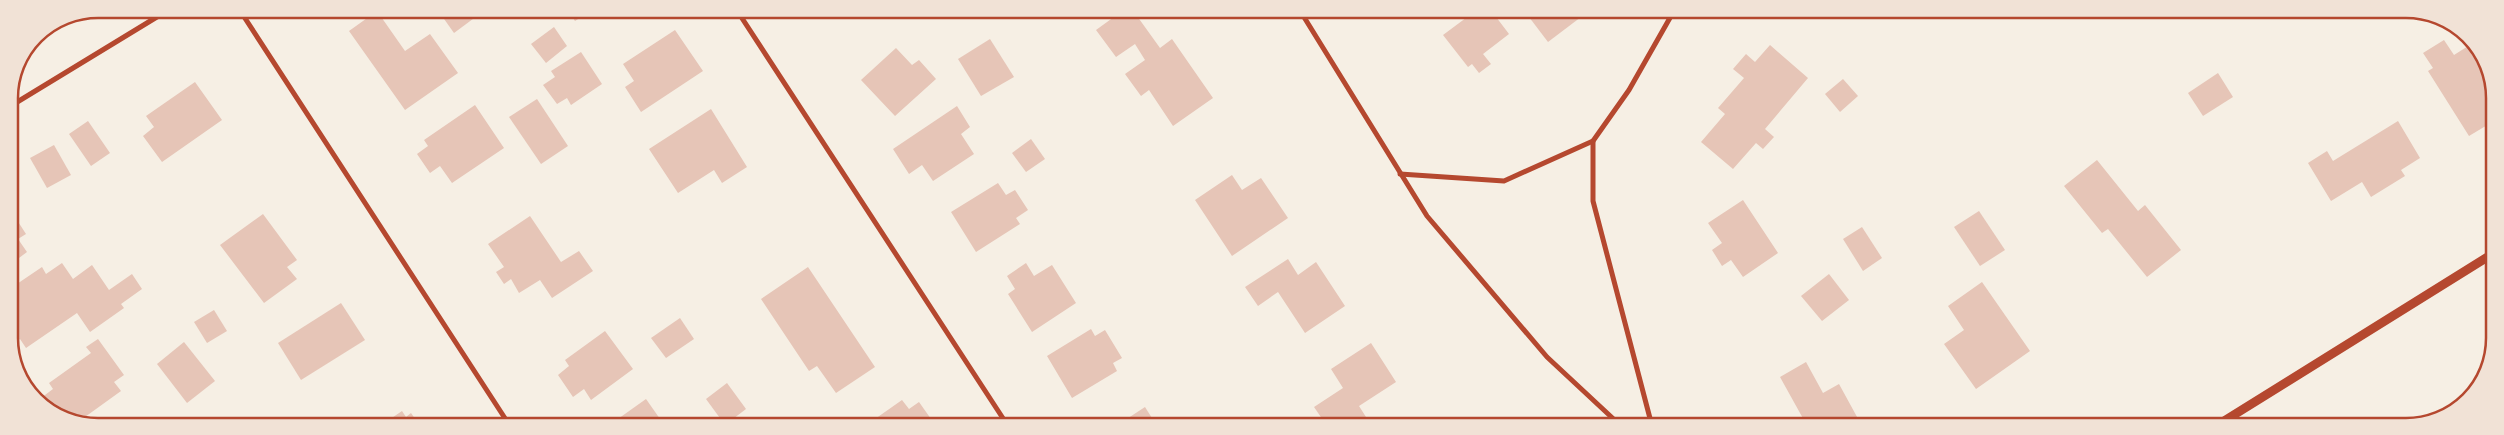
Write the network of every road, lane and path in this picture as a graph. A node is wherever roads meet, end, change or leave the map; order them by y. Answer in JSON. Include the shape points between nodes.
{"nodes":[{"id":1,"x":155,"y":18,"type":"edge"},
{"id":2,"x":245,"y":18,"type":"edge"},
{"id":3,"x":742,"y":18,"type":"edge"},
{"id":4,"x":1305,"y":18,"type":"edge"},
{"id":5,"x":1670,"y":18,"type":"edge"},
{"id":6,"x":18,"y":102,"type":"edge"},
{"id":7,"x":1593,"y":141,"type":"junction"},
{"id":8,"x":1400,"y":174,"type":"junction"},
{"id":9,"x":2486,"y":258,"type":"edge"},
{"id":10,"x":505,"y":418,"type":"edge"},
{"id":11,"x":1003,"y":418,"type":"edge"},
{"id":12,"x":1612,"y":418,"type":"edge"},
{"id":13,"x":1650,"y":418,"type":"edge"},
{"id":14,"x":2229,"y":418,"type":"edge"}],
"edges":[{"from":1,"to":6,"type":"street"},
{"from":2,"to":10,"type":"street"},
{"from":3,"to":11,"type":"street"},
{"from":4,"to":8,"type":"street"},
{"from":5,"to":7,"type":"street","via":[[1628,90]]},
{"from":7,"to":8,"type":"street","via":[[1504,181]]},
{"from":7,"to":13,"type":"street","via":[[1593,201]]},
{"from":8,"to":12,"type":"street","via":[[1427,216],[1547,357]]},
{"from":9,"to":14,"type":"street"}]}
